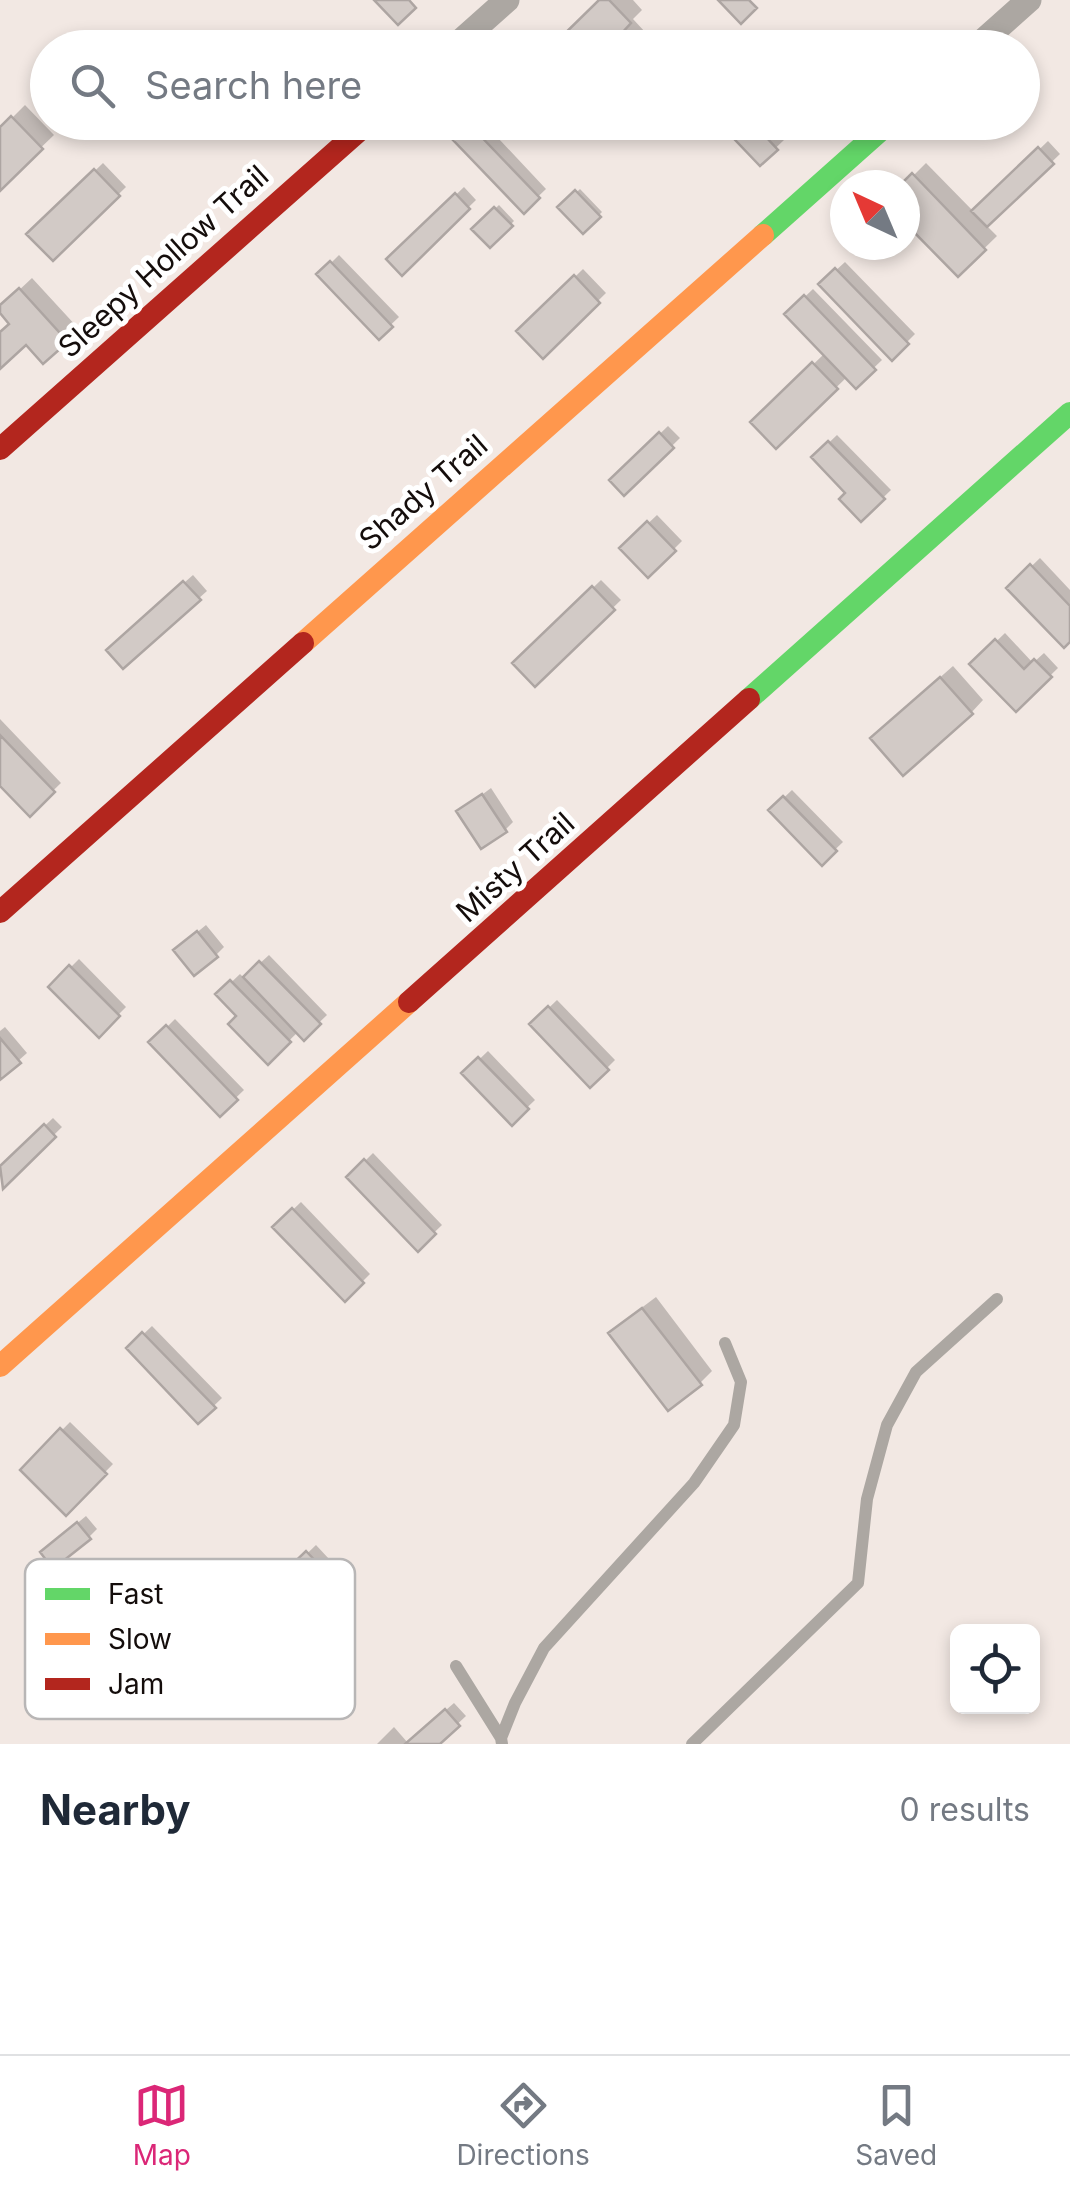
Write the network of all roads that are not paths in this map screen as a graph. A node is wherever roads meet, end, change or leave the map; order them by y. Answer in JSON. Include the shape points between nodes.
{"nodes":[{"id":1,"x":507,"y":0,"type":"edge"},
{"id":2,"x":1029,"y":0,"type":"edge"},
{"id":3,"x":474,"y":30,"type":"edge"},
{"id":4,"x":995,"y":30,"type":"edge"},
{"id":5,"x":349,"y":140,"type":"edge"},
{"id":6,"x":870,"y":140,"type":"edge"},
{"id":7,"x":1070,"y":414,"type":"edge"},
{"id":8,"x":0,"y":449,"type":"edge"},
{"id":9,"x":0,"y":912,"type":"edge"},
{"id":10,"x":998,"y":1299,"type":"dead end"},
{"id":11,"x":725,"y":1343,"type":"dead end"},
{"id":12,"x":0,"y":1366,"type":"edge"},
{"id":13,"x":456,"y":1666,"type":"dead end"},
{"id":14,"x":502,"y":1741,"type":"edge"},
{"id":15,"x":692,"y":1744,"type":"edge"}],
"edges":[{"from":1,"to":3,"type":"street"},
{"from":2,"to":4,"type":"street"},
{"from":5,"to":8,"type":"street","name":"Sleepy Hollow Trail"},
{"from":6,"to":9,"type":"street","name":"Shady Trail"},
{"from":7,"to":12,"type":"street","name":"Misty Trail"},
{"from":10,"to":15,"type":"lane","via":[[916,1372],[887,1426],[867,1499],[858,1583]]},
{"from":11,"to":14,"type":"lane","via":[[741,1382],[734,1425],[694,1482],[544,1648]]},
{"from":13,"to":14,"type":"lane"}]}
